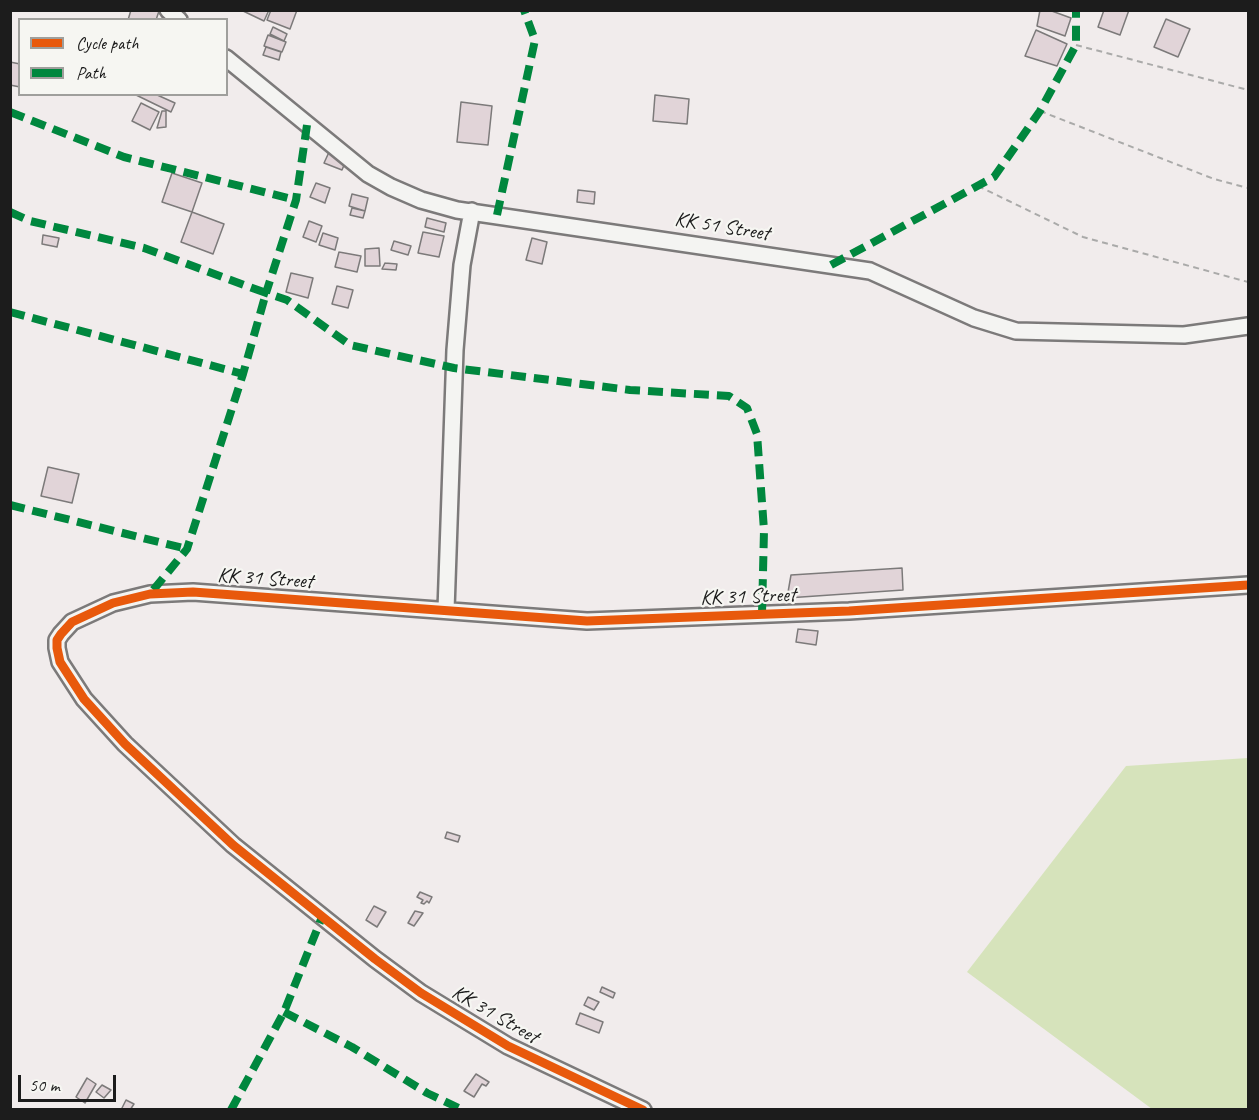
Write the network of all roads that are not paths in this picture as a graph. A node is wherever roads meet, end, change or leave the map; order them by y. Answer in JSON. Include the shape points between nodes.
{"nodes":[{"id":1,"x":228,"y":60,"type":"edge"},
{"id":2,"x":472,"y":211,"type":"junction"},
{"id":3,"x":1248,"y":326,"type":"edge"},
{"id":4,"x":1248,"y":585,"type":"edge"},
{"id":5,"x":446,"y":610,"type":"junction"},
{"id":6,"x":609,"y":1102,"type":"edge"},
{"id":7,"x":643,"y":1110,"type":"edge"}],
"edges":[{"from":1,"to":2,"type":"street","name":"KK 51 Street","via":[[368,174],[422,200]]},
{"from":2,"to":3,"type":"street","name":"KK 51 Street","via":[[870,271],[974,318],[1016,332],[1184,335]]},
{"from":2,"to":5,"type":"street","via":[[462,265],[455,350]]},
{"from":4,"to":5,"type":"street","name":"KK 31 Street","via":[[883,609],[587,621]]},
{"from":5,"to":6,"type":"street","name":"KK 31 Street","via":[[193,592],[150,594],[113,603],[72,622],[57,640],[57,648],[60,662],[84,699],[125,744],[233,845],[421,993]]},
{"from":6,"to":7,"type":"street","name":"KK 31 Street"}]}
